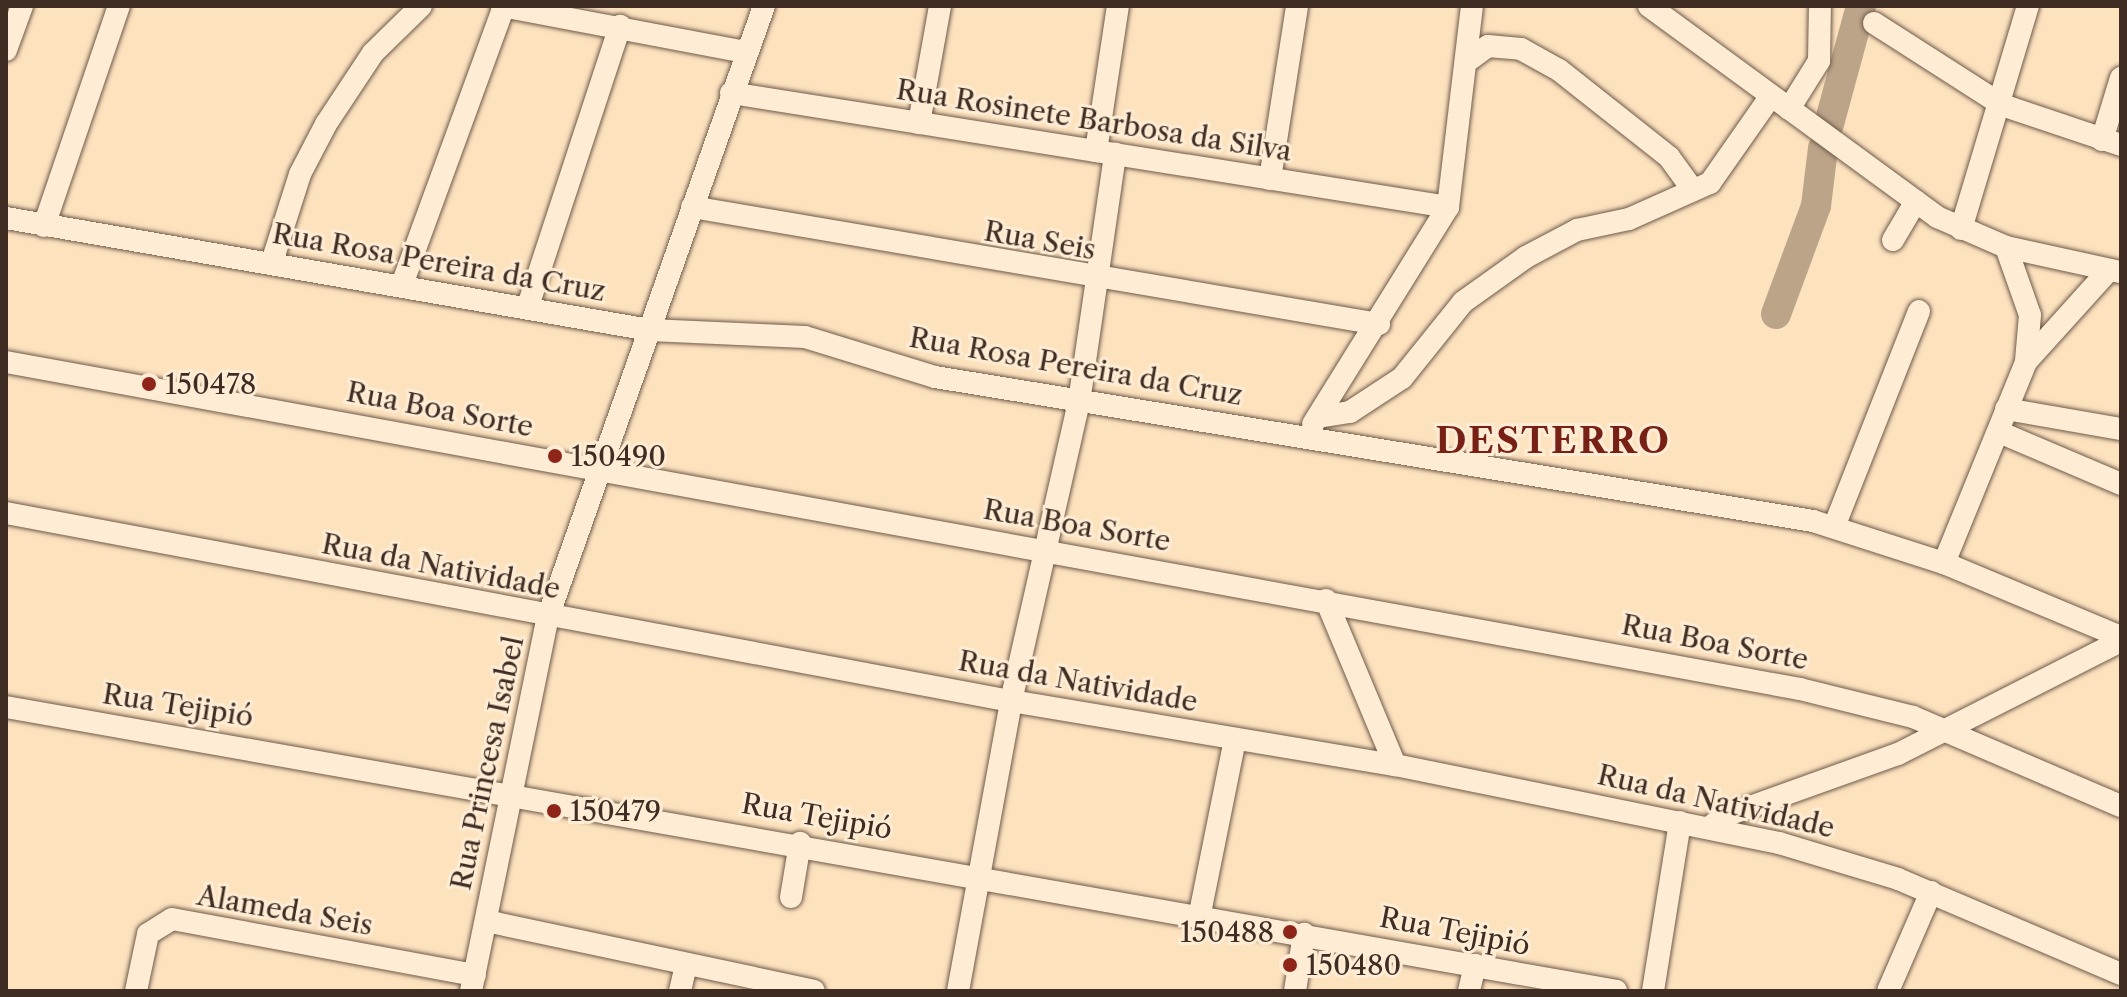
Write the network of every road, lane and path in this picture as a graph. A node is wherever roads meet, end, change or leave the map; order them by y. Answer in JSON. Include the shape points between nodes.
{"nodes":[{"id":1,"x":22,"y":6,"type":"edge"},
{"id":2,"x":119,"y":6,"type":"edge"},
{"id":3,"x":421,"y":6,"type":"edge"},
{"id":4,"x":503,"y":6,"type":"edge"},
{"id":5,"x":764,"y":6,"type":"edge"},
{"id":6,"x":940,"y":6,"type":"edge"},
{"id":7,"x":1118,"y":6,"type":"edge"},
{"id":8,"x":1297,"y":6,"type":"edge"},
{"id":9,"x":1472,"y":6,"type":"edge"},
{"id":10,"x":1649,"y":6,"type":"edge"},
{"id":11,"x":1820,"y":6,"type":"edge"},
{"id":12,"x":2028,"y":6,"type":"edge"},
{"id":13,"x":588,"y":13,"type":"edge"},
{"id":14,"x":1874,"y":23,"type":"dead end"},
{"id":15,"x":620,"y":26,"type":"junction"},
{"id":16,"x":6,"y":50,"type":"edge"},
{"id":17,"x":746,"y":52,"type":"junction"},
{"id":18,"x":1466,"y":62,"type":"junction"},
{"id":19,"x":2121,"y":78,"type":"edge"},
{"id":20,"x":731,"y":93,"type":"junction"},
{"id":21,"x":1780,"y":103,"type":"junction"},
{"id":22,"x":2002,"y":105,"type":"junction"},
{"id":23,"x":919,"y":123,"type":"junction"},
{"id":24,"x":2112,"y":142,"type":"edge"},
{"id":25,"x":1105,"y":153,"type":"junction"},
{"id":26,"x":1270,"y":179,"type":"junction"},
{"id":27,"x":1693,"y":190,"type":"junction"},
{"id":28,"x":1916,"y":201,"type":"junction"},
{"id":29,"x":692,"y":207,"type":"junction"},
{"id":30,"x":1448,"y":207,"type":"junction"},
{"id":31,"x":6,"y":218,"type":"edge"},
{"id":32,"x":44,"y":226,"type":"junction"},
{"id":33,"x":1961,"y":229,"type":"junction"},
{"id":34,"x":1893,"y":240,"type":"dead end"},
{"id":35,"x":2006,"y":247,"type":"junction"},
{"id":36,"x":272,"y":262,"type":"junction"},
{"id":37,"x":2116,"y":275,"type":"edge"},
{"id":38,"x":1096,"y":281,"type":"junction"},
{"id":39,"x":403,"y":282,"type":"junction"},
{"id":40,"x":528,"y":306,"type":"junction"},
{"id":41,"x":1919,"y":311,"type":"dead end"},
{"id":42,"x":1379,"y":324,"type":"junction"},
{"id":43,"x":650,"y":330,"type":"junction"},
{"id":44,"x":6,"y":362,"type":"edge"},
{"id":45,"x":2026,"y":362,"type":"junction"},
{"id":46,"x":1079,"y":402,"type":"junction"},
{"id":47,"x":2006,"y":409,"type":"junction"},
{"id":48,"x":1318,"y":417,"type":"junction"},
{"id":49,"x":2121,"y":429,"type":"edge"},
{"id":50,"x":1999,"y":432,"type":"junction"},
{"id":51,"x":1303,"y":437,"type":"junction"},
{"id":52,"x":604,"y":470,"type":"junction"},
{"id":53,"x":2121,"y":484,"type":"edge"},
{"id":54,"x":6,"y":513,"type":"edge"},
{"id":55,"x":1834,"y":527,"type":"junction"},
{"id":56,"x":1046,"y":550,"type":"junction"},
{"id":57,"x":1944,"y":563,"type":"junction"},
{"id":58,"x":1326,"y":600,"type":"junction"},
{"id":59,"x":548,"y":617,"type":"junction"},
{"id":60,"x":2121,"y":639,"type":"edge"},
{"id":61,"x":1011,"y":701,"type":"junction"},
{"id":62,"x":6,"y":707,"type":"edge"},
{"id":63,"x":1945,"y":730,"type":"junction"},
{"id":64,"x":1235,"y":739,"type":"junction"},
{"id":65,"x":1395,"y":765,"type":"junction"},
{"id":66,"x":511,"y":791,"type":"junction"},
{"id":67,"x":2121,"y":806,"type":"edge"},
{"id":68,"x":1680,"y":822,"type":"junction"},
{"id":69,"x":1709,"y":828,"type":"junction"},
{"id":70,"x":800,"y":843,"type":"junction"},
{"id":71,"x":981,"y":875,"type":"junction"},
{"id":72,"x":1931,"y":892,"type":"junction"},
{"id":73,"x":791,"y":897,"type":"dead end"},
{"id":74,"x":1200,"y":913,"type":"junction"},
{"id":75,"x":486,"y":921,"type":"junction"},
{"id":76,"x":1304,"y":934,"type":"junction"},
{"id":77,"x":686,"y":965,"type":"junction"},
{"id":78,"x":1475,"y":965,"type":"junction"},
{"id":79,"x":2121,"y":974,"type":"edge"},
{"id":80,"x":473,"y":983,"type":"edge"},
{"id":81,"x":136,"y":991,"type":"edge"},
{"id":82,"x":680,"y":991,"type":"edge"},
{"id":83,"x":814,"y":991,"type":"edge"},
{"id":84,"x":958,"y":991,"type":"edge"},
{"id":85,"x":1295,"y":991,"type":"edge"},
{"id":86,"x":1469,"y":991,"type":"edge"},
{"id":87,"x":1616,"y":991,"type":"edge"},
{"id":88,"x":1653,"y":991,"type":"edge"},
{"id":89,"x":1888,"y":991,"type":"edge"}],
"edges":[{"from":1,"to":16,"type":"street"},
{"from":2,"to":32,"type":"street"},
{"from":3,"to":36,"type":"street","via":[[373,53],[326,124],[300,174]]},
{"from":4,"to":13,"type":"street"},
{"from":4,"to":39,"type":"street"},
{"from":5,"to":17,"type":"street","name":"Rua Princesa Isabel"},
{"from":6,"to":23,"type":"street"},
{"from":7,"to":25,"type":"street"},
{"from":8,"to":26,"type":"street"},
{"from":9,"to":18,"type":"street"},
{"from":10,"to":21,"type":"street"},
{"from":11,"to":21,"type":"street","via":[[1819,61]]},
{"from":12,"to":22,"type":"street"},
{"from":13,"to":15,"type":"street"},
{"from":14,"to":22,"type":"street"},
{"from":15,"to":17,"type":"street"},
{"from":15,"to":40,"type":"street"},
{"from":17,"to":20,"type":"street","name":"Rua Princesa Isabel"},
{"from":18,"to":27,"type":"street","via":[[1488,46],[1521,49],[1559,70],[1669,157]]},
{"from":18,"to":30,"type":"street"},
{"from":19,"to":24,"type":"street"},
{"from":20,"to":23,"type":"street","name":"Rua Rosinete Barbosa da Silva"},
{"from":20,"to":29,"type":"street","name":"Rua Princesa Isabel"},
{"from":21,"to":27,"type":"street","via":[[1723,171]]},
{"from":21,"to":28,"type":"street"},
{"from":22,"to":24,"type":"street"},
{"from":22,"to":33,"type":"street"},
{"from":23,"to":25,"type":"street","name":"Rua Rosinete Barbosa da Silva"},
{"from":25,"to":26,"type":"street","name":"Rua Rosinete Barbosa da Silva"},
{"from":25,"to":38,"type":"street"},
{"from":26,"to":30,"type":"street","name":"Rua Rosinete Barbosa da Silva"},
{"from":27,"to":48,"type":"street","via":[[1629,219],[1577,230],[1526,257],[1463,302],[1402,378],[1350,412]]},
{"from":28,"to":33,"type":"street"},
{"from":28,"to":34,"type":"street"},
{"from":29,"to":38,"type":"street","name":"Rua Seis"},
{"from":29,"to":43,"type":"street","name":"Rua Princesa Isabel"},
{"from":30,"to":42,"type":"street"},
{"from":31,"to":32,"type":"street","name":"Rua Rosa Pereira da Cruz"},
{"from":32,"to":36,"type":"street","name":"Rua Rosa Pereira da Cruz"},
{"from":33,"to":35,"type":"street"},
{"from":35,"to":37,"type":"street"},
{"from":35,"to":45,"type":"street","via":[[2030,315]]},
{"from":36,"to":39,"type":"street","name":"Rua Rosa Pereira da Cruz"},
{"from":37,"to":45,"type":"street"},
{"from":38,"to":42,"type":"street","name":"Rua Seis"},
{"from":38,"to":46,"type":"street"},
{"from":39,"to":40,"type":"street","name":"Rua Rosa Pereira da Cruz"},
{"from":40,"to":43,"type":"street","name":"Rua Rosa Pereira da Cruz"},
{"from":41,"to":55,"type":"street"},
{"from":42,"to":48,"type":"street"},
{"from":43,"to":46,"type":"street","name":"Rua Rosa Pereira da Cruz","via":[[805,337],[935,377]]},
{"from":43,"to":52,"type":"street","name":"Rua Princesa Isabel"},
{"from":44,"to":52,"type":"street","name":"Rua Boa Sorte"},
{"from":45,"to":47,"type":"street"},
{"from":46,"to":51,"type":"street","name":"Rua Rosa Pereira da Cruz"},
{"from":46,"to":56,"type":"street"},
{"from":47,"to":49,"type":"street"},
{"from":47,"to":50,"type":"street"},
{"from":48,"to":51,"type":"street"},
{"from":50,"to":53,"type":"street"},
{"from":50,"to":57,"type":"street"},
{"from":51,"to":55,"type":"street","name":"Rua Rosa Pereira da Cruz","via":[[1613,484]]},
{"from":52,"to":56,"type":"street","name":"Rua Boa Sorte"},
{"from":52,"to":59,"type":"street","name":"Rua Princesa Isabel"},
{"from":54,"to":59,"type":"street","name":"Rua da Natividade"},
{"from":55,"to":57,"type":"street","name":"Rua Rosa Pereira da Cruz"},
{"from":56,"to":58,"type":"street","name":"Rua Boa Sorte"},
{"from":56,"to":61,"type":"street"},
{"from":57,"to":60,"type":"street","name":"Rua Rosa Pereira da Cruz"},
{"from":58,"to":63,"type":"street","name":"Rua Boa Sorte","via":[[1815,692]]},
{"from":58,"to":65,"type":"street"},
{"from":59,"to":61,"type":"street","name":"Rua da Natividade"},
{"from":59,"to":66,"type":"street","name":"Rua Princesa Isabel"},
{"from":60,"to":63,"type":"street"},
{"from":61,"to":64,"type":"street","name":"Rua da Natividade"},
{"from":61,"to":71,"type":"street"},
{"from":62,"to":66,"type":"street","name":"Rua Tejipió"},
{"from":63,"to":67,"type":"street","name":"Rua Boa Sorte"},
{"from":63,"to":69,"type":"street"},
{"from":64,"to":65,"type":"street","name":"Rua da Natividade"},
{"from":64,"to":74,"type":"street"},
{"from":65,"to":68,"type":"street","name":"Rua da Natividade"},
{"from":66,"to":70,"type":"street","name":"Rua Tejipió"},
{"from":66,"to":75,"type":"street","name":"Rua Princesa Isabel"},
{"from":68,"to":69,"type":"street","name":"Rua da Natividade"},
{"from":68,"to":88,"type":"street"},
{"from":69,"to":72,"type":"street","name":"Rua da Natividade","via":[[1859,865]]},
{"from":70,"to":71,"type":"street","name":"Rua Tejipió"},
{"from":70,"to":73,"type":"street"},
{"from":71,"to":74,"type":"street","name":"Rua Tejipió"},
{"from":71,"to":84,"type":"street"},
{"from":72,"to":79,"type":"street","name":"Rua da Natividade"},
{"from":72,"to":89,"type":"street"},
{"from":74,"to":76,"type":"street","name":"Rua Tejipió"},
{"from":75,"to":77,"type":"street"},
{"from":75,"to":80,"type":"street","name":"Rua Princesa Isabel"},
{"from":76,"to":78,"type":"street","name":"Rua Tejipió"},
{"from":76,"to":85,"type":"street"},
{"from":77,"to":82,"type":"street"},
{"from":77,"to":83,"type":"street"},
{"from":78,"to":86,"type":"street"},
{"from":78,"to":87,"type":"street","name":"Rua Tejipió"},
{"from":80,"to":81,"type":"street","name":"Alameda Seis","via":[[172,919],[148,934]]}]}
